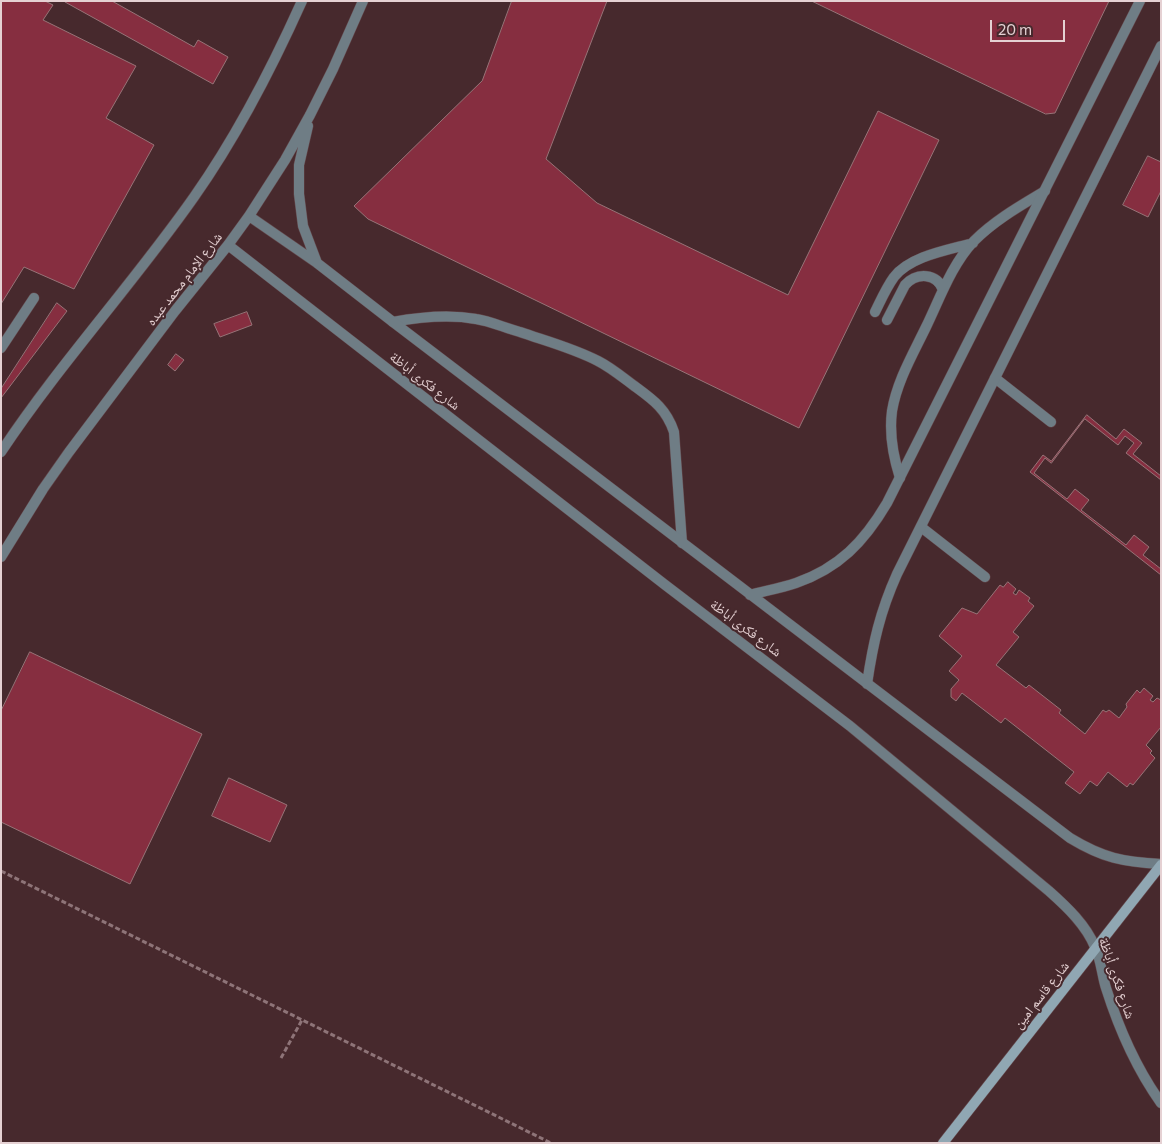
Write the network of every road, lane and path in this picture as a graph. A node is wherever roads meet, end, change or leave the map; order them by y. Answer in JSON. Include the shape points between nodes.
{"nodes":[{"id":1,"x":302,"y":1,"type":"edge"},
{"id":2,"x":363,"y":1,"type":"edge"},
{"id":3,"x":1140,"y":1,"type":"edge"},
{"id":4,"x":1161,"y":46,"type":"edge"},
{"id":5,"x":310,"y":114,"type":"junction"},
{"id":6,"x":1045,"y":191,"type":"junction"},
{"id":7,"x":249,"y":216,"type":"junction"},
{"id":8,"x":973,"y":243,"type":"junction"},
{"id":9,"x":228,"y":245,"type":"junction"},
{"id":10,"x":317,"y":263,"type":"junction"},
{"id":11,"x":944,"y":290,"type":"junction"},
{"id":12,"x":34,"y":298,"type":"dead end"},
{"id":13,"x":875,"y":312,"type":"dead end"},
{"id":14,"x":887,"y":320,"type":"dead end"},
{"id":15,"x":392,"y":322,"type":"junction"},
{"id":16,"x":1,"y":348,"type":"edge"},
{"id":17,"x":995,"y":378,"type":"junction"},
{"id":18,"x":1051,"y":422,"type":"dead end"},
{"id":19,"x":1,"y":452,"type":"edge"},
{"id":20,"x":900,"y":478,"type":"junction"},
{"id":21,"x":921,"y":527,"type":"junction"},
{"id":22,"x":682,"y":543,"type":"junction"},
{"id":23,"x":1,"y":557,"type":"edge"},
{"id":24,"x":985,"y":577,"type":"dead end"},
{"id":25,"x":750,"y":595,"type":"junction"},
{"id":26,"x":867,"y":684,"type":"junction"},
{"id":27,"x":1161,"y":864,"type":"edge"},
{"id":28,"x":1,"y":871,"type":"edge"},
{"id":29,"x":1096,"y":948,"type":"junction"},
{"id":30,"x":302,"y":1020,"type":"junction"},
{"id":31,"x":281,"y":1058,"type":"dead end"},
{"id":32,"x":1161,"y":1103,"type":"edge"},
{"id":33,"x":552,"y":1143,"type":"edge"},
{"id":34,"x":943,"y":1143,"type":"edge"}],
"edges":[{"from":1,"to":19,"type":"street","via":[[263,84],[195,196],[31,408]]},
{"from":2,"to":5,"type":"street","name":"شارع الإمام محمد عبده"},
{"from":3,"to":6,"type":"street"},
{"from":4,"to":17,"type":"street"},
{"from":5,"to":7,"type":"street","name":"شارع الإمام محمد عبده"},
{"from":5,"to":10,"type":"street","via":[[299,165],[299,194],[303,226]]},
{"from":6,"to":8,"type":"street","via":[[1000,219]]},
{"from":6,"to":20,"type":"street"},
{"from":7,"to":9,"type":"street","name":"شارع الإمام محمد عبده"},
{"from":7,"to":10,"type":"street","name":"شارع فكرى أباظة"},
{"from":8,"to":11,"type":"street","via":[[956,265]]},
{"from":8,"to":13,"type":"street","via":[[909,264],[895,276]]},
{"from":9,"to":23,"type":"street","name":"شارع الإمام محمد عبده","via":[[69,452]]},
{"from":9,"to":29,"type":"street","name":"شارع فكرى أباظة","via":[[850,726],[1068,907]]},
{"from":10,"to":15,"type":"street","name":"شارع فكرى أباظة"},
{"from":11,"to":14,"type":"street","via":[[932,278],[914,278],[905,285]]},
{"from":11,"to":20,"type":"street","via":[[902,377],[895,400],[891,437]]},
{"from":12,"to":16,"type":"street"},
{"from":15,"to":22,"type":"street","name":"شارع فكرى أباظة"},
{"from":15,"to":22,"type":"street","via":[[437,316],[477,319],[587,355],[650,397],[667,416],[674,432]]},
{"from":17,"to":18,"type":"street"},
{"from":17,"to":21,"type":"street"},
{"from":20,"to":25,"type":"street","via":[[876,521],[849,553],[814,576]]},
{"from":21,"to":24,"type":"street"},
{"from":21,"to":26,"type":"street","via":[[888,594],[875,636]]},
{"from":22,"to":25,"type":"street","name":"شارع فكرى أباظة"},
{"from":25,"to":26,"type":"street","name":"شارع فكرى أباظة"},
{"from":26,"to":27,"type":"street","name":"شارع فكرى أباظة","via":[[1087,849],[1114,859]]},
{"from":27,"to":29,"type":"main road","name":"شارع قاسم امين"},
{"from":28,"to":30,"type":"path"},
{"from":29,"to":32,"type":"street","name":"شارع فكرى أباظة","via":[[1103,979],[1125,1040]]},
{"from":29,"to":34,"type":"main road","name":"شارع قاسم امين"},
{"from":30,"to":31,"type":"path"},
{"from":30,"to":33,"type":"path"}]}
